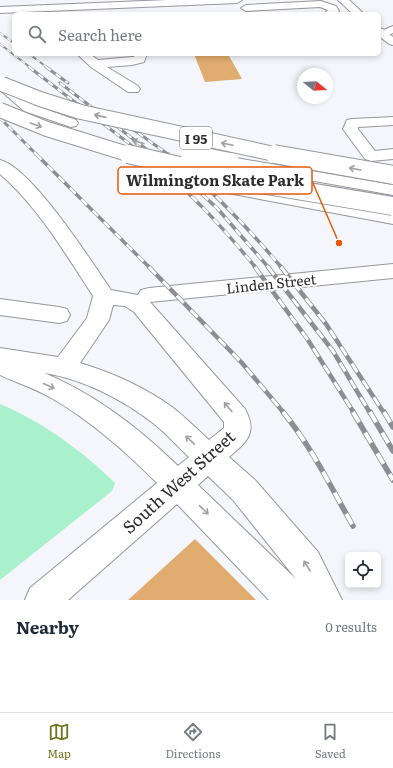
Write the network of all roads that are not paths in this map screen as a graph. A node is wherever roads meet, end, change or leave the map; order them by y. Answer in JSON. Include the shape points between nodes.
{"nodes":[{"id":1,"x":98,"y":0,"type":"edge"},
{"id":2,"x":237,"y":0,"type":"edge"},
{"id":3,"x":343,"y":0,"type":"edge"},
{"id":4,"x":200,"y":1,"type":"edge"},
{"id":5,"x":10,"y":4,"type":"edge"},
{"id":6,"x":117,"y":7,"type":"edge"},
{"id":7,"x":245,"y":7,"type":"edge"},
{"id":8,"x":0,"y":10,"type":"edge"},
{"id":9,"x":104,"y":12,"type":"edge"},
{"id":10,"x":332,"y":12,"type":"edge"},
{"id":11,"x":357,"y":12,"type":"edge"},
{"id":12,"x":387,"y":32,"type":"edge"},
{"id":13,"x":393,"y":42,"type":"edge"},
{"id":14,"x":85,"y":56,"type":"edge"},
{"id":15,"x":141,"y":56,"type":"edge"},
{"id":16,"x":94,"y":64,"type":"junction"},
{"id":17,"x":1,"y":83,"type":"edge"},
{"id":18,"x":132,"y":89,"type":"dead end"},
{"id":19,"x":0,"y":110,"type":"edge"},
{"id":20,"x":393,"y":121,"type":"edge"},
{"id":21,"x":0,"y":124,"type":"edge"},
{"id":22,"x":393,"y":154,"type":"edge"},
{"id":23,"x":0,"y":165,"type":"edge"},
{"id":24,"x":393,"y":175,"type":"edge"},
{"id":25,"x":393,"y":190,"type":"edge"},
{"id":26,"x":393,"y":206,"type":"edge"},
{"id":27,"x":393,"y":218,"type":"edge"},
{"id":28,"x":393,"y":271,"type":"edge"},
{"id":29,"x":149,"y":295,"type":"dead end"},
{"id":30,"x":104,"y":296,"type":"junction"},
{"id":31,"x":0,"y":307,"type":"edge"},
{"id":32,"x":59,"y":315,"type":"dead end"},
{"id":33,"x":0,"y":357,"type":"edge"},
{"id":34,"x":0,"y":365,"type":"edge"},
{"id":35,"x":64,"y":367,"type":"junction"},
{"id":36,"x":209,"y":458,"type":"junction"},
{"id":37,"x":177,"y":484,"type":"junction"},
{"id":38,"x":42,"y":600,"type":"edge"},
{"id":39,"x":293,"y":600,"type":"edge"},
{"id":40,"x":325,"y":600,"type":"edge"}],
"edges":[{"from":1,"to":5,"type":"main road"},
{"from":2,"to":4,"type":"main road"},
{"from":3,"to":11,"type":"main road"},
{"from":4,"to":6,"type":"main road"},
{"from":5,"to":6,"type":"main road"},
{"from":5,"to":8,"type":"main road"},
{"from":6,"to":9,"type":"main road"},
{"from":7,"to":10,"type":"main road","via":[[321,4],[332,8]]},
{"from":12,"to":13,"type":"main road"},
{"from":14,"to":16,"type":"main road"},
{"from":15,"to":16,"type":"main road","via":[[140,59],[132,61]]},
{"from":16,"to":18,"type":"main road"},
{"from":24,"to":17,"type":"main road","number":"I 95","one_way":true,"bridge":true,"via":[[282,156],[81,112]]},
{"from":25,"to":17,"type":"main road","one_way":true,"bridge":true,"via":[[230,162],[132,141],[29,108]]},
{"from":19,"to":26,"type":"main road","number":"I 95","one_way":true,"bridge":true,"via":[[50,130],[145,159],[248,181]]},
{"from":20,"to":22,"type":"main road","via":[[352,123],[350,129],[371,156]]},
{"from":21,"to":27,"type":"main road","via":[[75,151],[145,170],[234,190]]},
{"from":23,"to":30,"type":"main road","via":[[14,176],[46,211]]},
{"from":28,"to":29,"type":"main road","name":"Linden Street"},
{"from":30,"to":35,"type":"main road","via":[[98,320]]},
{"from":36,"to":30,"type":"main road","name":"South West Street","one_way":true,"via":[[234,436],[239,423],[142,306],[131,300]]},
{"from":31,"to":32,"type":"main road"},
{"from":33,"to":35,"type":"main road"},
{"from":34,"to":37,"type":"main road","one_way":true,"via":[[61,392],[88,408],[144,451]]},
{"from":36,"to":35,"type":"main road","one_way":true,"via":[[164,416],[144,402],[123,390]]},
{"from":36,"to":37,"type":"main road","name":"South West Street"},
{"from":40,"to":36,"type":"main road","one_way":true,"via":[[306,564],[244,490]]},
{"from":37,"to":38,"type":"main road","name":"South West Street"},
{"from":37,"to":39,"type":"main road","one_way":true}]}
